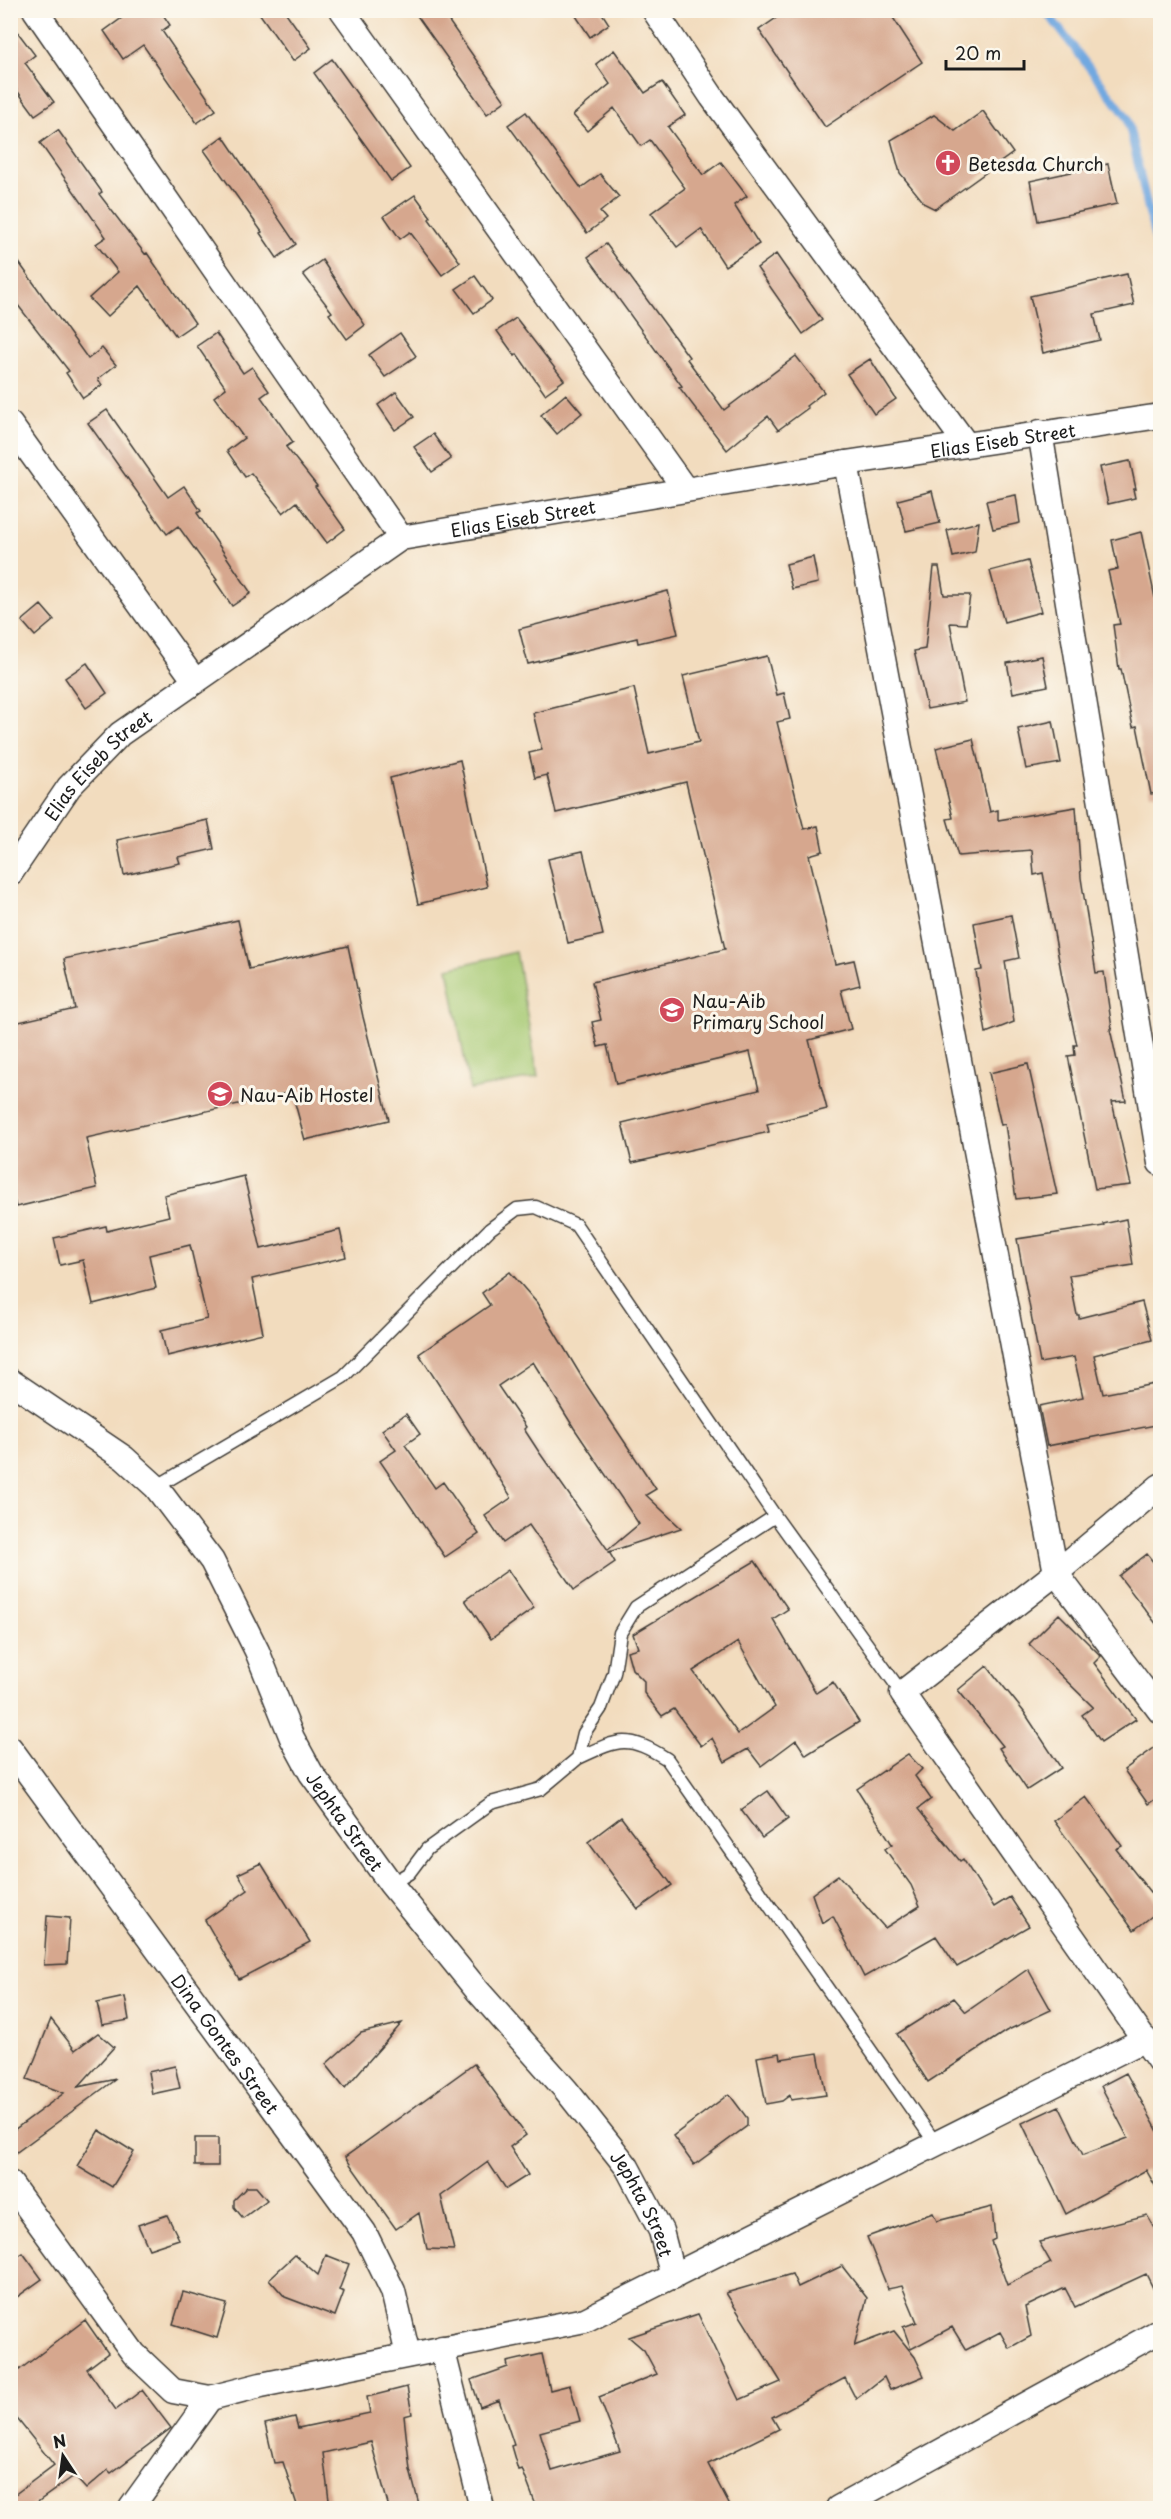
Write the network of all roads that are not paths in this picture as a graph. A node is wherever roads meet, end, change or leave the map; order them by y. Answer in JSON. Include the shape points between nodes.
{"nodes":[{"id":1,"x":342,"y":10,"type":"edge"},
{"id":2,"x":654,"y":10,"type":"edge"},
{"id":3,"x":43,"y":13,"type":"edge"},
{"id":4,"x":1161,"y":416,"type":"edge"},
{"id":5,"x":10,"y":424,"type":"edge"},
{"id":6,"x":1040,"y":432,"type":"junction"},
{"id":7,"x":966,"y":444,"type":"junction"},
{"id":8,"x":846,"y":463,"type":"junction"},
{"id":9,"x":685,"y":489,"type":"junction"},
{"id":10,"x":401,"y":538,"type":"junction"},
{"id":11,"x":195,"y":681,"type":"junction"},
{"id":12,"x":10,"y":873,"type":"edge"},
{"id":13,"x":1161,"y":1163,"type":"edge"},
{"id":14,"x":10,"y":1381,"type":"edge"},
{"id":15,"x":1161,"y":1486,"type":"edge"},
{"id":16,"x":156,"y":1487,"type":"junction"},
{"id":17,"x":775,"y":1516,"type":"junction"},
{"id":18,"x":1056,"y":1572,"type":"junction"},
{"id":19,"x":902,"y":1693,"type":"junction"},
{"id":20,"x":1161,"y":1711,"type":"edge"},
{"id":21,"x":12,"y":1754,"type":"edge"},
{"id":22,"x":578,"y":1758,"type":"junction"},
{"id":23,"x":392,"y":1884,"type":"junction"},
{"id":24,"x":1145,"y":2039,"type":"junction"},
{"id":25,"x":1161,"y":2062,"type":"edge"},
{"id":26,"x":936,"y":2144,"type":"junction"},
{"id":27,"x":10,"y":2183,"type":"edge"},
{"id":28,"x":673,"y":2277,"type":"junction"},
{"id":29,"x":1161,"y":2331,"type":"edge"},
{"id":30,"x":442,"y":2348,"type":"junction"},
{"id":31,"x":408,"y":2355,"type":"junction"},
{"id":32,"x":210,"y":2398,"type":"junction"},
{"id":33,"x":131,"y":2508,"type":"edge"},
{"id":34,"x":482,"y":2508,"type":"edge"},
{"id":35,"x":838,"y":2508,"type":"edge"}],
"edges":[{"from":1,"to":9,"type":"street"},
{"from":2,"to":7,"type":"street","via":[[719,107]]},
{"from":3,"to":10,"type":"street"},
{"from":4,"to":6,"type":"street","name":"Elias Eiseb Street"},
{"from":5,"to":11,"type":"street"},
{"from":6,"to":7,"type":"street","name":"Elias Eiseb Street"},
{"from":6,"to":13,"type":"street"},
{"from":7,"to":8,"type":"street","name":"Elias Eiseb Street"},
{"from":8,"to":9,"type":"street","name":"Elias Eiseb Street"},
{"from":8,"to":18,"type":"street"},
{"from":9,"to":10,"type":"street","name":"Elias Eiseb Street"},
{"from":10,"to":11,"type":"street","name":"Elias Eiseb Street"},
{"from":11,"to":12,"type":"street","name":"Elias Eiseb Street","via":[[120,734],[69,787]]},
{"from":14,"to":16,"type":"street","name":"Jephta Street","via":[[124,1458]]},
{"from":15,"to":18,"type":"street"},
{"from":16,"to":17,"type":"lane","via":[[343,1377],[490,1229],[517,1209],[536,1207],[576,1225]]},
{"from":16,"to":23,"type":"street","name":"Jephta Street","via":[[212,1561],[311,1773]]},
{"from":17,"to":19,"type":"lane"},
{"from":17,"to":22,"type":"lane","via":[[636,1608],[620,1633],[614,1673],[601,1708],[584,1733]]},
{"from":18,"to":19,"type":"street"},
{"from":18,"to":20,"type":"street"},
{"from":19,"to":24,"type":"street"},
{"from":21,"to":31,"type":"street","name":"Dina Gontes Street","via":[[364,2232],[393,2291]]},
{"from":22,"to":23,"type":"lane","via":[[541,1789],[491,1803],[427,1849],[409,1873]]},
{"from":22,"to":26,"type":"lane","via":[[613,1742],[643,1744],[667,1759]]},
{"from":23,"to":28,"type":"street","name":"Jephta Street","via":[[627,2167],[661,2231]]},
{"from":24,"to":25,"type":"street"},
{"from":24,"to":26,"type":"street"},
{"from":26,"to":28,"type":"street"},
{"from":27,"to":32,"type":"street","via":[[134,2354],[173,2391]]},
{"from":28,"to":30,"type":"street","via":[[585,2320]]},
{"from":29,"to":35,"type":"street"},
{"from":30,"to":31,"type":"street"},
{"from":30,"to":34,"type":"street"},
{"from":31,"to":32,"type":"street"},
{"from":32,"to":33,"type":"street"}]}
